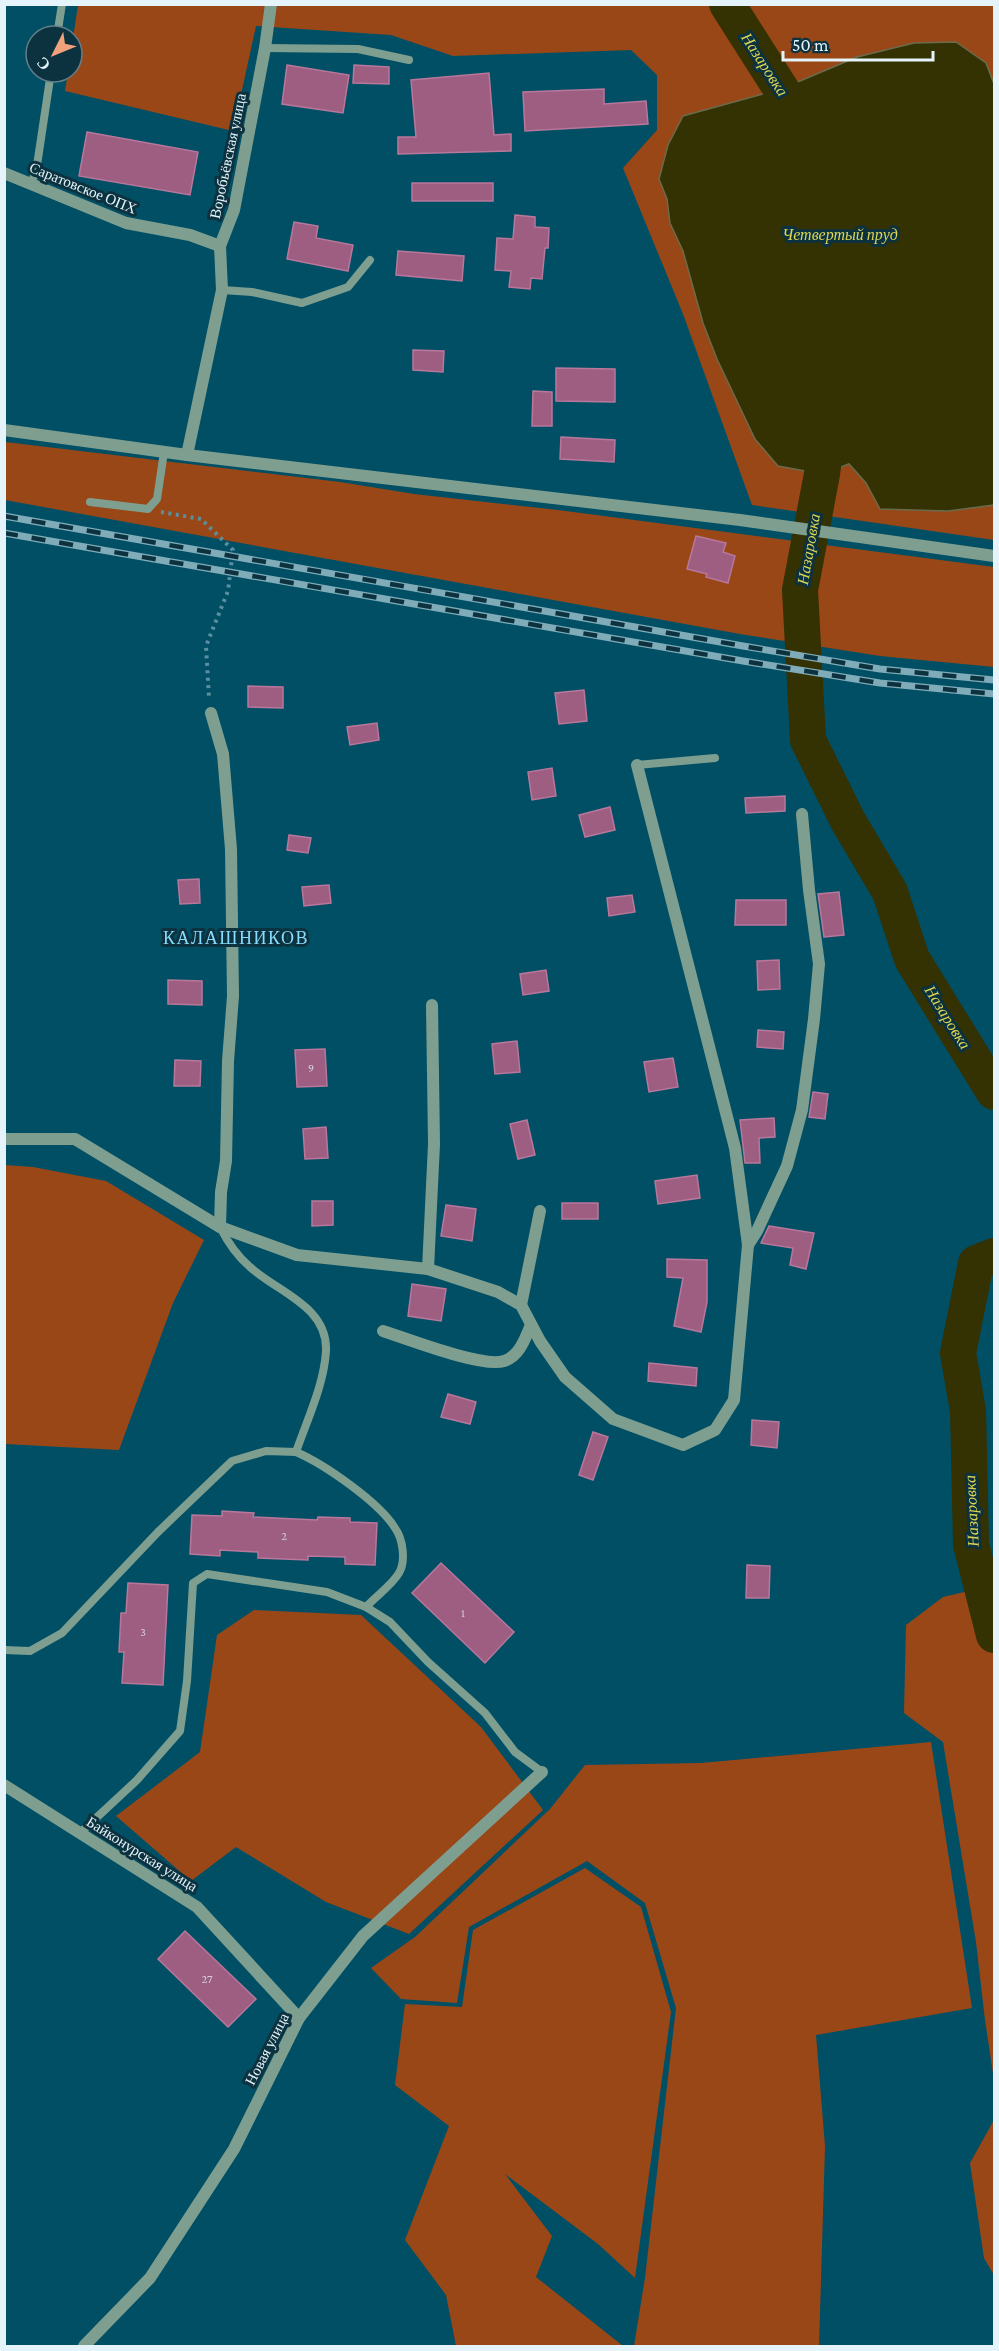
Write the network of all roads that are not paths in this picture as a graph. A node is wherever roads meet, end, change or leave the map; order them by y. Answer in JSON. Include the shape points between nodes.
{"nodes":[{"id":1,"x":62,"y":4,"type":"edge"},
{"id":2,"x":271,"y":4,"type":"edge"},
{"id":3,"x":59,"y":24,"type":"edge"},
{"id":4,"x":266,"y":48,"type":"junction"},
{"id":5,"x":409,"y":60,"type":"dead end"},
{"id":6,"x":49,"y":84,"type":"edge"},
{"id":7,"x":4,"y":173,"type":"edge"},
{"id":8,"x":31,"y":183,"type":"junction"},
{"id":9,"x":220,"y":246,"type":"junction"},
{"id":10,"x":369,"y":260,"type":"dead end"},
{"id":11,"x":222,"y":290,"type":"junction"},
{"id":12,"x":4,"y":430,"type":"edge"},
{"id":13,"x":164,"y":452,"type":"junction"},
{"id":14,"x":187,"y":455,"type":"junction"},
{"id":15,"x":90,"y":502,"type":"dead end"},
{"id":16,"x":994,"y":556,"type":"edge"},
{"id":17,"x":212,"y":713,"type":"road end"},
{"id":18,"x":715,"y":758,"type":"dead end"},
{"id":19,"x":637,"y":765,"type":"joint"},
{"id":20,"x":802,"y":814,"type":"dead end"},
{"id":21,"x":432,"y":1005,"type":"dead end"},
{"id":22,"x":4,"y":1139,"type":"edge"},
{"id":23,"x":540,"y":1211,"type":"dead end"},
{"id":24,"x":220,"y":1227,"type":"junction"},
{"id":25,"x":748,"y":1245,"type":"junction"},
{"id":26,"x":428,"y":1269,"type":"junction"},
{"id":27,"x":521,"y":1305,"type":"junction"},
{"id":28,"x":531,"y":1325,"type":"junction"},
{"id":29,"x":383,"y":1331,"type":"dead end"},
{"id":30,"x":296,"y":1452,"type":"junction"},
{"id":31,"x":366,"y":1606,"type":"junction"},
{"id":32,"x":4,"y":1650,"type":"edge"},
{"id":33,"x":542,"y":1772,"type":"joint"},
{"id":34,"x":4,"y":1785,"type":"edge"},
{"id":35,"x":80,"y":1833,"type":"junction"},
{"id":36,"x":299,"y":2018,"type":"junction"},
{"id":37,"x":84,"y":2346,"type":"edge"}],
"edges":[{"from":1,"to":3,"type":"lane"},
{"from":2,"to":4,"type":"street","name":"Воробьёвская улица"},
{"from":4,"to":5,"type":"lane","via":[[358,49]]},
{"from":4,"to":9,"type":"street","name":"Воробьёвская улица","via":[[234,210]]},
{"from":6,"to":8,"type":"lane"},
{"from":7,"to":8,"type":"street","name":"Саратовское ОПХ"},
{"from":8,"to":9,"type":"street","name":"Саратовское ОПХ","via":[[126,223]]},
{"from":9,"to":11,"type":"street","name":"Воробьёвская улица"},
{"from":10,"to":11,"type":"lane","via":[[348,287],[302,303]]},
{"from":11,"to":14,"type":"street","name":"Воробьёвская улица"},
{"from":12,"to":13,"type":"street"},
{"from":13,"to":14,"type":"street"},
{"from":13,"to":15,"type":"lane","via":[[153,506],[141,510]]},
{"from":14,"to":16,"type":"street","via":[[649,509]]},
{"from":17,"to":24,"type":"street","via":[[223,754],[231,849],[233,996]]},
{"from":18,"to":19,"type":"lane"},
{"from":19,"to":25,"type":"street","via":[[735,1148]]},
{"from":20,"to":25,"type":"street","via":[[819,964],[814,1019],[802,1110],[787,1166]]},
{"from":21,"to":26,"type":"street","via":[[434,1144]]},
{"from":22,"to":24,"type":"street","via":[[75,1138]]},
{"from":23,"to":27,"type":"street"},
{"from":24,"to":26,"type":"street","via":[[297,1255]]},
{"from":24,"to":30,"type":"lane","via":[[231,1248],[251,1269],[304,1304],[321,1326],[326,1350],[321,1379]]},
{"from":25,"to":28,"type":"street","via":[[734,1400],[715,1430],[683,1445],[613,1419],[565,1377]]},
{"from":26,"to":27,"type":"street","via":[[498,1292]]},
{"from":27,"to":28,"type":"street"},
{"from":28,"to":29,"type":"street","via":[[519,1351],[505,1361],[485,1362]]},
{"from":30,"to":31,"type":"lane","via":[[314,1460],[364,1496],[396,1529],[403,1551],[400,1572]]},
{"from":30,"to":32,"type":"lane","via":[[266,1451],[232,1461],[62,1633],[30,1651]]},
{"from":31,"to":33,"type":"lane","via":[[390,1623],[485,1713],[515,1752]]},
{"from":31,"to":35,"type":"lane","via":[[327,1592],[207,1574],[193,1583],[180,1731],[137,1780]]},
{"from":33,"to":36,"type":"street","name":"Новая улица","via":[[363,1936]]},
{"from":34,"to":35,"type":"street","name":"Байконурская улица"},
{"from":35,"to":36,"type":"street","name":"Байконурская улица","via":[[197,1907]]},
{"from":36,"to":37,"type":"street","name":"Новая улица","via":[[234,2150],[150,2278]]}]}
